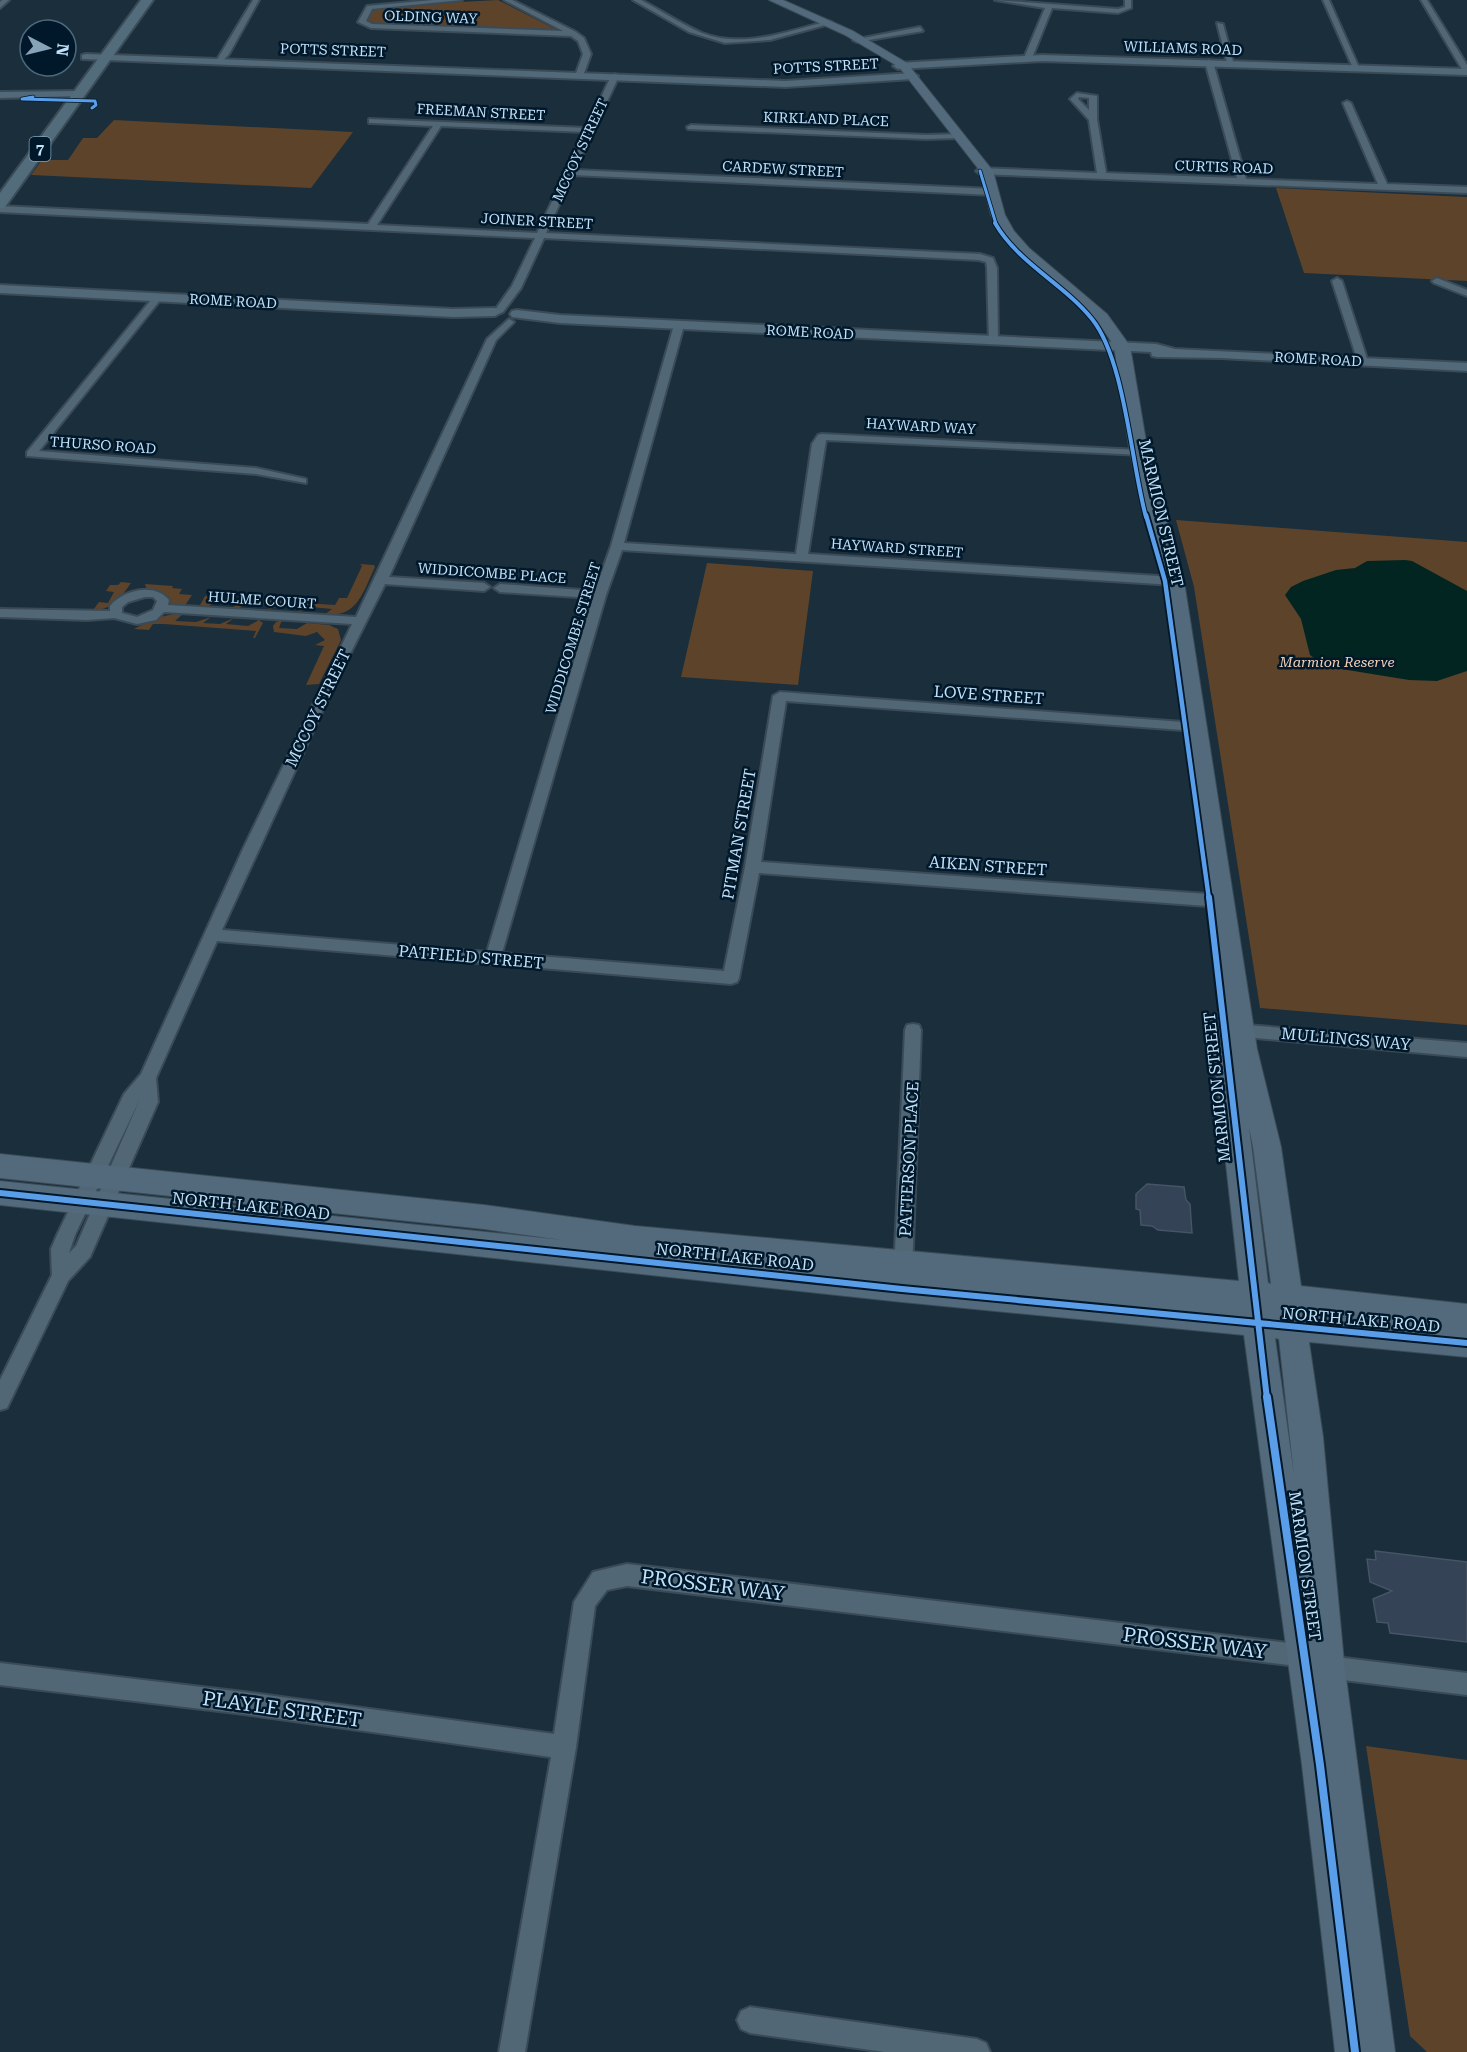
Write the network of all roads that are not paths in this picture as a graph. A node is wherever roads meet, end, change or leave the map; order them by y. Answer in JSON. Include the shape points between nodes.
{"nodes":[{"id":1,"x":6,"y":0,"type":"edge"},
{"id":2,"x":147,"y":0,"type":"edge"},
{"id":3,"x":256,"y":0,"type":"edge"},
{"id":4,"x":459,"y":0,"type":"edge"},
{"id":5,"x":507,"y":0,"type":"edge"},
{"id":6,"x":636,"y":0,"type":"edge"},
{"id":7,"x":767,"y":0,"type":"edge"},
{"id":8,"x":774,"y":0,"type":"edge"},
{"id":9,"x":998,"y":0,"type":"edge"},
{"id":10,"x":1128,"y":0,"type":"edge"},
{"id":11,"x":1326,"y":0,"type":"edge"},
{"id":12,"x":1424,"y":0,"type":"edge"},
{"id":13,"x":0,"y":6,"type":"edge"},
{"id":14,"x":1049,"y":6,"type":"junction"},
{"id":15,"x":827,"y":24,"type":"junction"},
{"id":16,"x":1219,"y":24,"type":"dead end"},
{"id":17,"x":920,"y":28,"type":"dead end"},
{"id":18,"x":573,"y":34,"type":"junction"},
{"id":19,"x":859,"y":39,"type":"junction"},
{"id":20,"x":98,"y":41,"type":"dead end"},
{"id":21,"x":106,"y":57,"type":"junction"},
{"id":22,"x":1028,"y":58,"type":"junction"},
{"id":23,"x":218,"y":61,"type":"junction"},
{"id":24,"x":82,"y":62,"type":"joint"},
{"id":25,"x":1209,"y":62,"type":"junction"},
{"id":26,"x":1231,"y":63,"type":"junction"},
{"id":27,"x":1357,"y":68,"type":"junction"},
{"id":28,"x":905,"y":71,"type":"junction"},
{"id":29,"x":1467,"y":72,"type":"edge"},
{"id":30,"x":579,"y":76,"type":"junction"},
{"id":31,"x":614,"y":77,"type":"junction"},
{"id":32,"x":61,"y":89,"type":"junction"},
{"id":33,"x":79,"y":94,"type":"junction"},
{"id":34,"x":0,"y":95,"type":"edge"},
{"id":35,"x":1347,"y":103,"type":"dead end"},
{"id":36,"x":44,"y":112,"type":"dead end"},
{"id":37,"x":1093,"y":119,"type":"dead end"},
{"id":38,"x":372,"y":121,"type":"dead end"},
{"id":39,"x":438,"y":124,"type":"junction"},
{"id":40,"x":691,"y":127,"type":"dead end"},
{"id":41,"x":588,"y":130,"type":"junction"},
{"id":42,"x":957,"y":136,"type":"junction"},
{"id":43,"x":571,"y":172,"type":"junction"},
{"id":44,"x":1102,"y":175,"type":"junction"},
{"id":45,"x":1242,"y":181,"type":"junction"},
{"id":46,"x":986,"y":182,"type":"junction"},
{"id":47,"x":1383,"y":186,"type":"junction"},
{"id":48,"x":1467,"y":190,"type":"edge"},
{"id":49,"x":0,"y":204,"type":"edge"},
{"id":50,"x":0,"y":209,"type":"edge"},
{"id":51,"x":370,"y":227,"type":"junction"},
{"id":52,"x":540,"y":235,"type":"junction"},
{"id":53,"x":1337,"y":281,"type":"dead end"},
{"id":54,"x":1437,"y":281,"type":"dead end"},
{"id":55,"x":4,"y":288,"type":"edge"},
{"id":56,"x":516,"y":288,"type":"junction"},
{"id":57,"x":1467,"y":292,"type":"edge"},
{"id":58,"x":158,"y":297,"type":"junction"},
{"id":59,"x":494,"y":315,"type":"junction"},
{"id":60,"x":513,"y":317,"type":"junction"},
{"id":61,"x":679,"y":325,"type":"junction"},
{"id":62,"x":492,"y":339,"type":"junction"},
{"id":63,"x":994,"y":341,"type":"junction"},
{"id":64,"x":1116,"y":349,"type":"junction"},
{"id":65,"x":1363,"y":362,"type":"junction"},
{"id":66,"x":1467,"y":368,"type":"edge"},
{"id":67,"x":1135,"y":453,"type":"junction"},
{"id":68,"x":302,"y":481,"type":"dead end"},
{"id":69,"x":617,"y":546,"type":"junction"},
{"id":70,"x":802,"y":557,"type":"junction"},
{"id":71,"x":381,"y":580,"type":"junction"},
{"id":72,"x":1169,"y":581,"type":"junction"},
{"id":73,"x":484,"y":587,"type":"dead end"},
{"id":74,"x":500,"y":588,"type":"dead end"},
{"id":75,"x":600,"y":595,"type":"junction"},
{"id":76,"x":162,"y":608,"type":"junction"},
{"id":77,"x":0,"y":613,"type":"edge"},
{"id":78,"x":116,"y":614,"type":"junction"},
{"id":79,"x":361,"y":621,"type":"junction"},
{"id":80,"x":780,"y":696,"type":"joint"},
{"id":81,"x":1190,"y":726,"type":"junction"},
{"id":82,"x":753,"y":867,"type":"junction"},
{"id":83,"x":1215,"y":901,"type":"junction"},
{"id":84,"x":211,"y":935,"type":"junction"},
{"id":85,"x":493,"y":958,"type":"junction"},
{"id":86,"x":731,"y":978,"type":"joint"},
{"id":87,"x":913,"y":1030,"type":"dead end"},
{"id":88,"x":1233,"y":1030,"type":"junction"},
{"id":89,"x":1467,"y":1050,"type":"edge"},
{"id":90,"x":0,"y":1166,"type":"edge"},
{"id":91,"x":98,"y":1191,"type":"junction"},
{"id":92,"x":0,"y":1193,"type":"edge"},
{"id":93,"x":903,"y":1275,"type":"junction"},
{"id":94,"x":1255,"y":1294,"type":"junction"},
{"id":95,"x":1287,"y":1298,"type":"junction"},
{"id":96,"x":1467,"y":1317,"type":"edge"},
{"id":97,"x":1258,"y":1323,"type":"junction"},
{"id":98,"x":1291,"y":1326,"type":"junction"},
{"id":99,"x":1467,"y":1343,"type":"edge"},
{"id":100,"x":0,"y":1401,"type":"edge"},
{"id":101,"x":1316,"y":1659,"type":"junction"},
{"id":102,"x":0,"y":1674,"type":"edge"},
{"id":103,"x":1467,"y":1684,"type":"edge"},
{"id":104,"x":564,"y":1747,"type":"junction"},
{"id":105,"x":750,"y":2020,"type":"dead end"},
{"id":106,"x":512,"y":2052,"type":"edge"},
{"id":107,"x":977,"y":2052,"type":"edge"},
{"id":108,"x":1355,"y":2052,"type":"edge"},
{"id":109,"x":1375,"y":2052,"type":"edge"}],
"edges":[{"from":1,"to":13,"type":"street"},
{"from":2,"to":21,"type":"highway","number":"7"},
{"from":3,"to":23,"type":"street"},
{"from":4,"to":18,"type":"street","name":"OLDING WAY","via":[[376,5],[366,9],[362,22],[371,26]]},
{"from":5,"to":18,"type":"street"},
{"from":6,"to":15,"type":"street","via":[[722,40],[762,39]]},
{"from":7,"to":15,"type":"main road","name":"MARMION STREET"},
{"from":8,"to":15,"type":"main road","name":"MARMION STREET"},
{"from":9,"to":14,"type":"street"},
{"from":10,"to":14,"type":"street","via":[[1125,10]]},
{"from":11,"to":27,"type":"street"},
{"from":12,"to":29,"type":"street"},
{"from":14,"to":22,"type":"street"},
{"from":15,"to":19,"type":"main road","name":"MARMION STREET"},
{"from":16,"to":26,"type":"street"},
{"from":17,"to":19,"type":"street"},
{"from":18,"to":30,"type":"street","via":[[581,40],[587,54]]},
{"from":19,"to":28,"type":"main road","name":"MARMION STREET"},
{"from":20,"to":24,"type":"highway"},
{"from":21,"to":23,"type":"street","name":"POTTS STREET"},
{"from":21,"to":24,"type":"street","name":"POTTS STREET"},
{"from":21,"to":33,"type":"highway","number":"7"},
{"from":22,"to":25,"type":"street","name":"WILLIAMS ROAD"},
{"from":22,"to":28,"type":"street","name":"WILLIAMS ROAD"},
{"from":23,"to":30,"type":"street","name":"POTTS STREET"},
{"from":25,"to":26,"type":"street","name":"WILLIAMS ROAD"},
{"from":25,"to":45,"type":"street"},
{"from":26,"to":27,"type":"street","name":"WILLIAMS ROAD"},
{"from":27,"to":29,"type":"street","name":"WILLIAMS ROAD"},
{"from":28,"to":31,"type":"street","name":"POTTS STREET","via":[[799,84]]},
{"from":28,"to":42,"type":"main road","name":"MARMION STREET"},
{"from":30,"to":31,"type":"street","name":"POTTS STREET"},
{"from":31,"to":41,"type":"street","name":"MCCOY STREET"},
{"from":32,"to":33,"type":"street"},
{"from":32,"to":34,"type":"street"},
{"from":32,"to":36,"type":"highway","number":"7"},
{"from":33,"to":49,"type":"highway","number":"7"},
{"from":35,"to":47,"type":"street"},
{"from":37,"to":44,"type":"street"},
{"from":38,"to":39,"type":"street","name":"FREEMAN STREET"},
{"from":39,"to":41,"type":"street","name":"FREEMAN STREET"},
{"from":39,"to":51,"type":"street"},
{"from":40,"to":42,"type":"street","name":"KIRKLAND PLACE"},
{"from":41,"to":43,"type":"street","name":"MCCOY STREET"},
{"from":42,"to":46,"type":"main road","name":"MARMION STREET"},
{"from":43,"to":46,"type":"street","name":"CARDEW STREET"},
{"from":43,"to":52,"type":"street","name":"MCCOY STREET"},
{"from":44,"to":45,"type":"street","name":"CURTIS ROAD"},
{"from":44,"to":46,"type":"street","name":"CURTIS ROAD"},
{"from":45,"to":47,"type":"street","name":"CURTIS ROAD"},
{"from":46,"to":64,"type":"main road","name":"MARMION STREET","via":[[998,215],[1015,242],[1102,317]]},
{"from":47,"to":48,"type":"street","name":"CURTIS ROAD"},
{"from":50,"to":51,"type":"street","name":"JOINER STREET"},
{"from":51,"to":52,"type":"street","name":"JOINER STREET"},
{"from":52,"to":56,"type":"street","name":"MCCOY STREET"},
{"from":52,"to":63,"type":"street","name":"JOINER STREET","via":[[980,257],[990,260],[992,268]]},
{"from":53,"to":65,"type":"street"},
{"from":54,"to":57,"type":"street"},
{"from":55,"to":58,"type":"street","name":"ROME ROAD"},
{"from":56,"to":59,"type":"street","name":"MCCOY STREET"},
{"from":56,"to":60,"type":"street","name":"MCCOY STREET"},
{"from":58,"to":59,"type":"street","name":"ROME ROAD"},
{"from":58,"to":68,"type":"street","name":"THURSO ROAD","via":[[31,454],[256,471]]},
{"from":59,"to":60,"type":"street","name":"ROME ROAD"},
{"from":59,"to":62,"type":"street","name":"MCCOY STREET"},
{"from":60,"to":61,"type":"street","name":"ROME ROAD"},
{"from":60,"to":62,"type":"street","name":"MCCOY STREET"},
{"from":61,"to":63,"type":"street","name":"ROME ROAD"},
{"from":61,"to":69,"type":"street","name":"WIDDICOMBE STREET"},
{"from":62,"to":71,"type":"street","name":"MCCOY STREET"},
{"from":63,"to":64,"type":"street","name":"ROME ROAD"},
{"from":64,"to":65,"type":"street","name":"ROME ROAD"},
{"from":64,"to":67,"type":"main road","name":"MARMION STREET"},
{"from":65,"to":66,"type":"street","name":"ROME ROAD"},
{"from":67,"to":70,"type":"street","name":"HAYWARD WAY","via":[[822,437]]},
{"from":67,"to":72,"type":"main road","name":"MARMION STREET"},
{"from":69,"to":70,"type":"street","name":"HAYWARD STREET"},
{"from":69,"to":75,"type":"street","name":"WIDDICOMBE STREET"},
{"from":70,"to":72,"type":"street","name":"HAYWARD STREET"},
{"from":71,"to":73,"type":"street","name":"WIDDICOMBE PLACE"},
{"from":71,"to":79,"type":"street","name":"MCCOY STREET"},
{"from":72,"to":81,"type":"main road","name":"MARMION STREET"},
{"from":74,"to":75,"type":"street","name":"WIDDICOMBE PLACE"},
{"from":75,"to":85,"type":"street","name":"WIDDICOMBE STREET"},
{"from":76,"to":78,"type":"street","via":[[139,620],[126,620]]},
{"from":76,"to":78,"type":"street","via":[[163,600],[156,594],[136,594],[119,602]]},
{"from":76,"to":79,"type":"street","name":"HULME COURT"},
{"from":77,"to":78,"type":"street"},
{"from":79,"to":84,"type":"street","name":"MCCOY STREET","via":[[324,690]]},
{"from":80,"to":81,"type":"street","name":"LOVE STREET"},
{"from":80,"to":82,"type":"street","name":"PITMAN STREET"},
{"from":81,"to":83,"type":"main road","name":"MARMION STREET"},
{"from":82,"to":83,"type":"street","name":"AIKEN STREET"},
{"from":82,"to":86,"type":"street","name":"PITMAN STREET"},
{"from":83,"to":88,"type":"main road","name":"MARMION STREET"},
{"from":84,"to":85,"type":"street","name":"PATFIELD STREET"},
{"from":84,"to":91,"type":"street","name":"MCCOY STREET","via":[[148,1078],[150,1102]]},
{"from":85,"to":86,"type":"street","name":"PATFIELD STREET"},
{"from":87,"to":93,"type":"street","name":"PATTERSON PLACE"},
{"from":88,"to":89,"type":"street","name":"MULLINGS WAY"},
{"from":88,"to":94,"type":"main road","name":"MARMION STREET"},
{"from":88,"to":95,"type":"main road","name":"MARMION STREET","via":[[1267,1147]]},
{"from":90,"to":91,"type":"main road","name":"NORTH LAKE ROAD"},
{"from":91,"to":92,"type":"main road","name":"NORTH LAKE ROAD"},
{"from":91,"to":93,"type":"main road","name":"NORTH LAKE ROAD"},
{"from":91,"to":100,"type":"street","name":"MCCOY STREET","via":[[83,1251],[60,1275]]},
{"from":93,"to":94,"type":"main road","name":"NORTH LAKE ROAD"},
{"from":93,"to":97,"type":"main road","name":"NORTH LAKE ROAD"},
{"from":94,"to":95,"type":"main road","name":"NORTH LAKE ROAD"},
{"from":94,"to":97,"type":"main road","name":"MARMION STREET"},
{"from":95,"to":96,"type":"main road","name":"NORTH LAKE ROAD"},
{"from":95,"to":98,"type":"main road","name":"MARMION STREET"},
{"from":97,"to":98,"type":"main road","name":"NORTH LAKE ROAD"},
{"from":97,"to":101,"type":"main road","name":"MARMION STREET"},
{"from":98,"to":99,"type":"main road","name":"NORTH LAKE ROAD"},
{"from":98,"to":101,"type":"main road","name":"MARMION STREET","via":[[1307,1437]]},
{"from":101,"to":103,"type":"street","name":"PROSSER WAY","via":[[1343,1669]]},
{"from":101,"to":104,"type":"street","name":"PROSSER WAY","via":[[627,1575],[601,1580],[585,1602]]},
{"from":101,"to":108,"type":"main road","name":"MARMION STREET"},
{"from":101,"to":109,"type":"main road","name":"MARMION STREET"},
{"from":102,"to":104,"type":"street","name":"PLAYLE STREET"},
{"from":104,"to":106,"type":"street","name":"PROSSER WAY"},
{"from":105,"to":107,"type":"street"}]}
